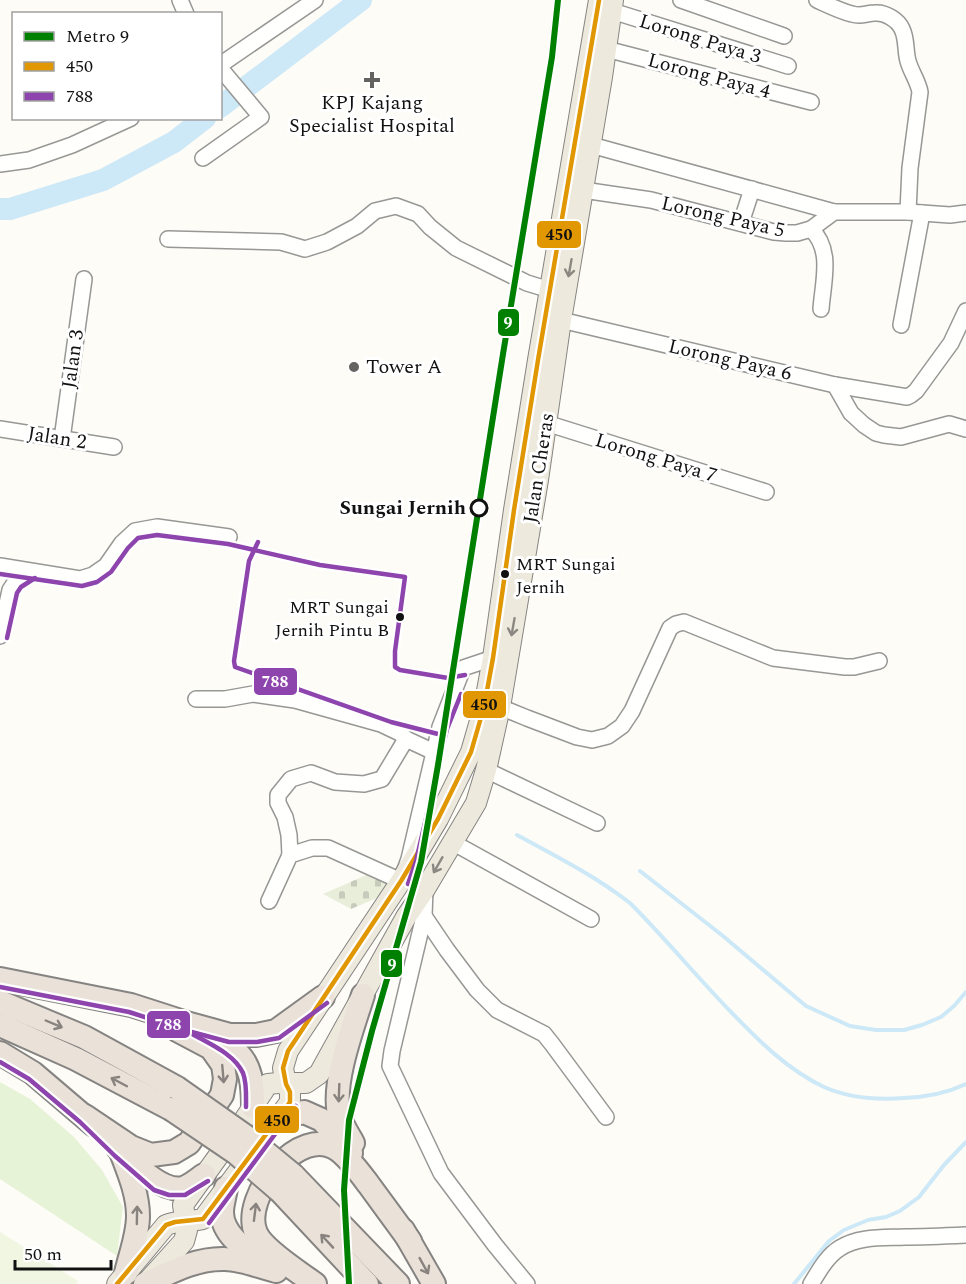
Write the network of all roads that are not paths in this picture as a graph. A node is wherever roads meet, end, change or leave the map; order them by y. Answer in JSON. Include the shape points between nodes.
{"nodes":[{"id":1,"x":315,"y":0,"type":"edge"},
{"id":2,"x":681,"y":0,"type":"edge"},
{"id":3,"x":817,"y":0,"type":"edge"},
{"id":4,"x":608,"y":4,"type":"edge"},
{"id":5,"x":877,"y":6,"type":"edge"},
{"id":6,"x":784,"y":36,"type":"dead end"},
{"id":7,"x":606,"y":49,"type":"junction"},
{"id":8,"x":222,"y":66,"type":"edge"},
{"id":9,"x":788,"y":66,"type":"dead end"},
{"id":10,"x":222,"y":69,"type":"edge"},
{"id":11,"x":811,"y":102,"type":"dead end"},
{"id":12,"x":127,"y":120,"type":"edge"},
{"id":13,"x":591,"y":145,"type":"junction"},
{"id":14,"x":203,"y":158,"type":"dead end"},
{"id":15,"x":0,"y":164,"type":"edge"},
{"id":16,"x":752,"y":189,"type":"junction"},
{"id":17,"x":583,"y":190,"type":"junction"},
{"id":18,"x":834,"y":212,"type":"junction"},
{"id":19,"x":915,"y":212,"type":"junction"},
{"id":20,"x":966,"y":213,"type":"edge"},
{"id":21,"x":741,"y":224,"type":"junction"},
{"id":22,"x":811,"y":229,"type":"junction"},
{"id":23,"x":168,"y":239,"type":"dead end"},
{"id":24,"x":84,"y":279,"type":"dead end"},
{"id":25,"x":550,"y":290,"type":"junction"},
{"id":26,"x":820,"y":309,"type":"dead end"},
{"id":27,"x":966,"y":311,"type":"edge"},
{"id":28,"x":561,"y":320,"type":"junction"},
{"id":29,"x":901,"y":325,"type":"dead end"},
{"id":30,"x":835,"y":385,"type":"junction"},
{"id":31,"x":546,"y":423,"type":"junction"},
{"id":32,"x":0,"y":429,"type":"edge"},
{"id":33,"x":966,"y":429,"type":"edge"},
{"id":34,"x":62,"y":439,"type":"junction"},
{"id":35,"x":114,"y":447,"type":"dead end"},
{"id":36,"x":766,"y":492,"type":"dead end"},
{"id":37,"x":229,"y":537,"type":"dead end"},
{"id":38,"x":0,"y":566,"type":"edge"},
{"id":39,"x":31,"y":572,"type":"junction"},
{"id":40,"x":10,"y":590,"type":"junction"},
{"id":41,"x":0,"y":636,"type":"edge"},
{"id":42,"x":494,"y":658,"type":"junction"},
{"id":43,"x":879,"y":661,"type":"dead end"},
{"id":44,"x":196,"y":699,"type":"dead end"},
{"id":45,"x":500,"y":706,"type":"junction"},
{"id":46,"x":406,"y":739,"type":"junction"},
{"id":47,"x":434,"y":752,"type":"junction"},
{"id":48,"x":486,"y":770,"type":"junction"},
{"id":49,"x":597,"y":823,"type":"dead end"},
{"id":50,"x":452,"y":842,"type":"junction"},
{"id":51,"x":290,"y":855,"type":"junction"},
{"id":52,"x":401,"y":881,"type":"junction"},
{"id":53,"x":425,"y":889,"type":"junction"},
{"id":54,"x":269,"y":901,"type":"dead end"},
{"id":55,"x":424,"y":916,"type":"junction"},
{"id":56,"x":591,"y":919,"type":"dead end"},
{"id":57,"x":0,"y":979,"type":"edge"},
{"id":58,"x":363,"y":996,"type":"junction"},
{"id":59,"x":323,"y":997,"type":"junction"},
{"id":60,"x":0,"y":1002,"type":"edge"},
{"id":61,"x":130,"y":1005,"type":"junction"},
{"id":62,"x":190,"y":1024,"type":"junction"},
{"id":63,"x":0,"y":1025,"type":"edge"},
{"id":64,"x":0,"y":1053,"type":"edge"},
{"id":65,"x":286,"y":1084,"type":"junction"},
{"id":66,"x":174,"y":1099,"type":"junction"},
{"id":67,"x":253,"y":1107,"type":"junction"},
{"id":68,"x":85,"y":1116,"type":"junction"},
{"id":69,"x":606,"y":1117,"type":"dead end"},
{"id":70,"x":277,"y":1119,"type":"junction"},
{"id":71,"x":120,"y":1150,"type":"junction"},
{"id":72,"x":365,"y":1168,"type":"junction"},
{"id":73,"x":204,"y":1175,"type":"junction"},
{"id":74,"x":287,"y":1183,"type":"junction"},
{"id":75,"x":226,"y":1188,"type":"junction"},
{"id":76,"x":185,"y":1221,"type":"junction"},
{"id":77,"x":966,"y":1235,"type":"edge"},
{"id":78,"x":410,"y":1240,"type":"junction"},
{"id":79,"x":276,"y":1271,"type":"junction"},
{"id":80,"x":133,"y":1281,"type":"edge"},
{"id":81,"x":296,"y":1284,"type":"edge"},
{"id":82,"x":315,"y":1284,"type":"edge"},
{"id":83,"x":367,"y":1284,"type":"edge"},
{"id":84,"x":398,"y":1284,"type":"edge"},
{"id":85,"x":434,"y":1284,"type":"edge"},
{"id":86,"x":527,"y":1284,"type":"edge"},
{"id":87,"x":811,"y":1284,"type":"edge"}],
"edges":[{"from":1,"to":8,"type":"street"},
{"from":2,"to":6,"type":"street"},
{"from":3,"to":5,"type":"street","via":[[853,15],[866,15]]},
{"from":4,"to":7,"type":"main road","name":"Jalan Cheras"},
{"from":4,"to":9,"type":"street","name":"Lorong Paya 3"},
{"from":4,"to":25,"type":"main road","name":"Jalan Cheras"},
{"from":5,"to":19,"type":"street","via":[[901,27],[908,64],[920,92],[910,168]]},
{"from":7,"to":11,"type":"street","name":"Lorong Paya 4"},
{"from":7,"to":13,"type":"main road","name":"Jalan Cheras"},
{"from":10,"to":14,"type":"street","via":[[261,117]]},
{"from":12,"to":15,"type":"street","via":[[72,146],[29,160]]},
{"from":13,"to":16,"type":"street"},
{"from":13,"to":17,"type":"main road","name":"Jalan Cheras"},
{"from":16,"to":18,"type":"street"},
{"from":16,"to":21,"type":"street"},
{"from":17,"to":21,"type":"street","name":"Lorong Paya 5","via":[[651,200]]},
{"from":17,"to":28,"type":"main road","name":"Jalan Cheras","one_way":true},
{"from":18,"to":19,"type":"street"},
{"from":18,"to":22,"type":"street","name":"Lorong Paya 5"},
{"from":19,"to":20,"type":"street"},
{"from":19,"to":29,"type":"street"},
{"from":21,"to":22,"type":"street","name":"Lorong Paya 5","via":[[786,233]]},
{"from":22,"to":26,"type":"street","via":[[823,245],[825,258]]},
{"from":23,"to":25,"type":"street","via":[[281,242],[305,249],[357,226],[375,211],[396,206],[418,214],[456,248]]},
{"from":24,"to":34,"type":"street","name":"Jalan 3"},
{"from":25,"to":42,"type":"main road","name":"Jalan Cheras"},
{"from":27,"to":30,"type":"street","name":"Lorong Paya 6","via":[[951,343],[911,395],[900,397]]},
{"from":28,"to":30,"type":"street","name":"Lorong Paya 6"},
{"from":28,"to":31,"type":"main road","name":"Jalan Cheras"},
{"from":30,"to":33,"type":"street","via":[[851,413],[876,433],[901,437],[949,423]]},
{"from":31,"to":36,"type":"street","name":"Lorong Paya 7"},
{"from":31,"to":45,"type":"main road","name":"Jalan Cheras","one_way":true},
{"from":32,"to":34,"type":"street","name":"Jalan 2"},
{"from":34,"to":35,"type":"street","name":"Jalan 2"},
{"from":37,"to":39,"type":"street","via":[[157,527],[135,531],[106,566],[93,575],[80,579]]},
{"from":38,"to":39,"type":"street"},
{"from":38,"to":40,"type":"street"},
{"from":39,"to":40,"type":"street"},
{"from":40,"to":41,"type":"street"},
{"from":42,"to":47,"type":"street","via":[[463,668]]},
{"from":42,"to":52,"type":"main road","name":"Jalan Cheras","via":[[471,752]]},
{"from":43,"to":45,"type":"street","via":[[845,668],[773,658],[684,622],[670,628],[632,711],[622,726],[608,736],[592,740],[577,737]]},
{"from":44,"to":46,"type":"street","via":[[253,694],[295,700],[381,724]]},
{"from":45,"to":48,"type":"main road","name":"Jalan Cheras"},
{"from":46,"to":47,"type":"street"},
{"from":46,"to":51,"type":"street","via":[[382,779],[364,784],[335,782],[311,773],[291,779],[278,795]]},
{"from":47,"to":52,"type":"street"},
{"from":48,"to":49,"type":"street"},
{"from":48,"to":50,"type":"main road","name":"Jalan Cheras","via":[[476,803]]},
{"from":50,"to":53,"type":"main road","name":"Jalan Cheras","one_way":true},
{"from":50,"to":56,"type":"street"},
{"from":51,"to":52,"type":"street","via":[[328,848]]},
{"from":51,"to":54,"type":"street"},
{"from":52,"to":59,"type":"main road","name":"Jalan Cheras"},
{"from":53,"to":55,"type":"street"},
{"from":53,"to":58,"type":"main road","name":"Jalan Cheras"},
{"from":55,"to":69,"type":"street","via":[[477,990],[497,1010],[544,1034]]},
{"from":55,"to":86,"type":"street","via":[[390,1066],[441,1173]]},
{"from":57,"to":61,"type":"highway"},
{"from":58,"to":65,"type":"main road","name":"Jalan Cheras","via":[[319,1074],[306,1083]]},
{"from":58,"to":72,"type":"highway","one_way":true,"via":[[338,1089],[339,1114]]},
{"from":59,"to":62,"type":"highway","via":[[276,1031],[230,1035]]},
{"from":59,"to":65,"type":"main road","name":"Jalan Cheras","via":[[288,1051],[283,1068]]},
{"from":60,"to":66,"type":"highway","one_way":true,"via":[[84,1037]]},
{"from":61,"to":62,"type":"highway"},
{"from":61,"to":68,"type":"highway","one_way":true,"via":[[211,1048],[223,1065],[222,1095],[189,1143],[174,1152],[151,1155],[130,1147]]},
{"from":62,"to":67,"type":"highway","via":[[236,1052],[249,1069]]},
{"from":66,"to":63,"type":"highway","one_way":true},
{"from":64,"to":68,"type":"highway","via":[[33,1073]]},
{"from":65,"to":67,"type":"main road","name":"Jalan Cheras","via":[[268,1084]]},
{"from":65,"to":70,"type":"main road","name":"Jalan Cheras","via":[[290,1102]]},
{"from":66,"to":74,"type":"highway","bridge":true,"via":[[236,1153]]},
{"from":67,"to":73,"type":"main road","name":"Jalan Cheras"},
{"from":68,"to":71,"type":"highway"},
{"from":70,"to":72,"type":"highway","via":[[304,1112],[322,1120]]},
{"from":70,"to":75,"type":"main road","name":"Jalan Cheras"},
{"from":71,"to":73,"type":"highway","via":[[158,1183],[170,1188],[184,1188]]},
{"from":80,"to":71,"type":"highway","one_way":true,"via":[[138,1218],[132,1182]]},
{"from":72,"to":78,"type":"highway"},
{"from":73,"to":76,"type":"main road","name":"Jalan Cheras","via":[[183,1205]]},
{"from":83,"to":74,"type":"highway","one_way":true},
{"from":74,"to":84,"type":"highway"},
{"from":75,"to":76,"type":"main road","name":"Jalan Cheras","via":[[203,1219]]},
{"from":75,"to":79,"type":"highway","via":[[222,1214],[227,1232]]},
{"from":76,"to":80,"type":"main road","name":"Jalan Cheras","via":[[184,1241]]},
{"from":77,"to":87,"type":"street","via":[[862,1239],[830,1256]]},
{"from":82,"to":78,"type":"highway","one_way":true,"via":[[265,1247],[256,1233],[253,1216],[268,1180],[288,1156],[303,1147],[323,1143],[338,1150]]},
{"from":78,"to":85,"type":"highway","one_way":true},
{"from":79,"to":80,"type":"highway","via":[[227,1259],[200,1260]]},
{"from":79,"to":81,"type":"highway"}]}
